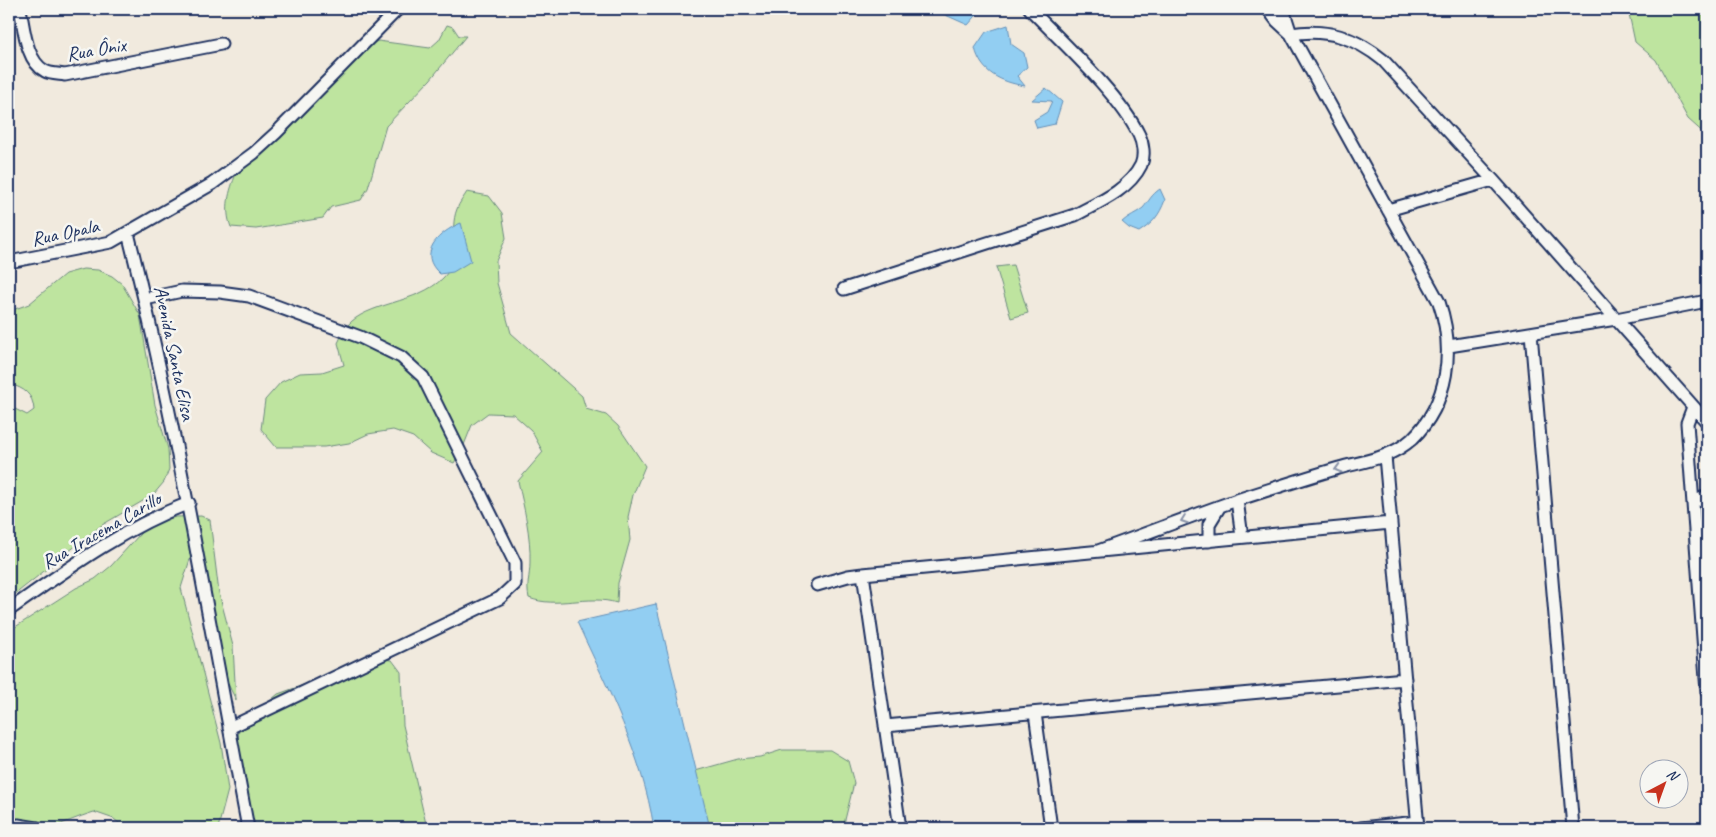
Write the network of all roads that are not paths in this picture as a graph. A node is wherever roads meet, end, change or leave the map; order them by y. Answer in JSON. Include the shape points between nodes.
{"nodes":[{"id":1,"x":20,"y":9,"type":"edge"},
{"id":2,"x":398,"y":9,"type":"edge"},
{"id":3,"x":1030,"y":9,"type":"edge"},
{"id":4,"x":1268,"y":9,"type":"edge"},
{"id":5,"x":1283,"y":9,"type":"edge"},
{"id":6,"x":1292,"y":34,"type":"junction"},
{"id":7,"x":222,"y":44,"type":"dead end"},
{"id":8,"x":1493,"y":180,"type":"junction"},
{"id":9,"x":1388,"y":210,"type":"junction"},
{"id":10,"x":128,"y":233,"type":"junction"},
{"id":11,"x":9,"y":262,"type":"edge"},
{"id":12,"x":844,"y":289,"type":"dead end"},
{"id":13,"x":145,"y":299,"type":"junction"},
{"id":14,"x":1707,"y":301,"type":"edge"},
{"id":15,"x":1616,"y":319,"type":"junction"},
{"id":16,"x":1531,"y":333,"type":"junction"},
{"id":17,"x":1448,"y":346,"type":"junction"},
{"id":18,"x":1693,"y":406,"type":"junction"},
{"id":19,"x":1707,"y":422,"type":"edge"},
{"id":20,"x":1385,"y":456,"type":"junction"},
{"id":21,"x":1707,"y":496,"type":"edge"},
{"id":22,"x":1237,"y":500,"type":"junction"},
{"id":23,"x":1693,"y":502,"type":"junction"},
{"id":24,"x":188,"y":503,"type":"junction"},
{"id":25,"x":1220,"y":506,"type":"junction"},
{"id":26,"x":1391,"y":523,"type":"junction"},
{"id":27,"x":1242,"y":537,"type":"junction"},
{"id":28,"x":1209,"y":540,"type":"junction"},
{"id":29,"x":1098,"y":551,"type":"junction"},
{"id":30,"x":864,"y":574,"type":"junction"},
{"id":31,"x":817,"y":585,"type":"dead end"},
{"id":32,"x":9,"y":610,"type":"edge"},
{"id":33,"x":1405,"y":679,"type":"junction"},
{"id":34,"x":1707,"y":692,"type":"edge"},
{"id":35,"x":1035,"y":713,"type":"junction"},
{"id":36,"x":885,"y":726,"type":"junction"},
{"id":37,"x":229,"y":728,"type":"junction"},
{"id":38,"x":1417,"y":825,"type":"edge"},
{"id":39,"x":9,"y":826,"type":"edge"},
{"id":40,"x":37,"y":828,"type":"edge"},
{"id":41,"x":248,"y":828,"type":"edge"},
{"id":42,"x":900,"y":828,"type":"edge"},
{"id":43,"x":1050,"y":828,"type":"edge"},
{"id":44,"x":1360,"y":828,"type":"edge"},
{"id":45,"x":1573,"y":828,"type":"edge"}],
"edges":[{"from":1,"to":7,"type":"street","name":"Rua Ônix","via":[[28,47],[35,62],[45,71],[65,75]]},
{"from":2,"to":10,"type":"street","via":[[254,153],[212,184]]},
{"from":3,"to":12,"type":"street","via":[[1110,93],[1132,123],[1140,137],[1141,164],[1110,197],[1075,215]]},
{"from":4,"to":6,"type":"street","via":[[1277,22]]},
{"from":5,"to":6,"type":"street"},
{"from":6,"to":8,"type":"street","via":[[1316,32],[1338,35],[1373,52]]},
{"from":6,"to":9,"type":"street"},
{"from":8,"to":9,"type":"street"},
{"from":8,"to":15,"type":"street"},
{"from":9,"to":17,"type":"street","via":[[1439,302]]},
{"from":10,"to":11,"type":"street","name":"Rua Opala","via":[[111,242]]},
{"from":10,"to":13,"type":"street","name":"Avenida Santa Elisa"},
{"from":13,"to":24,"type":"street","name":"Avenida Santa Elisa"},
{"from":13,"to":37,"type":"street","via":[[182,291],[249,296],[360,337],[401,357],[424,377],[515,564],[515,584],[500,598]]},
{"from":14,"to":15,"type":"street"},
{"from":15,"to":16,"type":"street"},
{"from":15,"to":18,"type":"street"},
{"from":16,"to":17,"type":"street"},
{"from":16,"to":45,"type":"street"},
{"from":17,"to":20,"type":"street","via":[[1446,376],[1429,417],[1410,440]]},
{"from":18,"to":19,"type":"street"},
{"from":18,"to":23,"type":"street","via":[[1687,423]]},
{"from":20,"to":22,"type":"street","one_way":true},
{"from":20,"to":26,"type":"street"},
{"from":21,"to":23,"type":"street"},
{"from":22,"to":25,"type":"street"},
{"from":22,"to":27,"type":"street"},
{"from":23,"to":34,"type":"street"},
{"from":24,"to":32,"type":"street","name":"Rua Iracema Carillo","via":[[154,516]]},
{"from":24,"to":37,"type":"street","name":"Avenida Santa Elisa"},
{"from":25,"to":28,"type":"street","via":[[1209,524]]},
{"from":25,"to":29,"type":"street","one_way":true},
{"from":26,"to":27,"type":"street"},
{"from":26,"to":33,"type":"street"},
{"from":27,"to":28,"type":"street"},
{"from":28,"to":29,"type":"street"},
{"from":29,"to":30,"type":"street"},
{"from":30,"to":31,"type":"street"},
{"from":30,"to":36,"type":"street"},
{"from":33,"to":35,"type":"street"},
{"from":33,"to":38,"type":"street"},
{"from":35,"to":36,"type":"street"},
{"from":35,"to":43,"type":"street"},
{"from":36,"to":42,"type":"street"},
{"from":37,"to":41,"type":"street","name":"Avenida Santa Elisa"},
{"from":38,"to":44,"type":"street"},
{"from":39,"to":40,"type":"street"}]}
